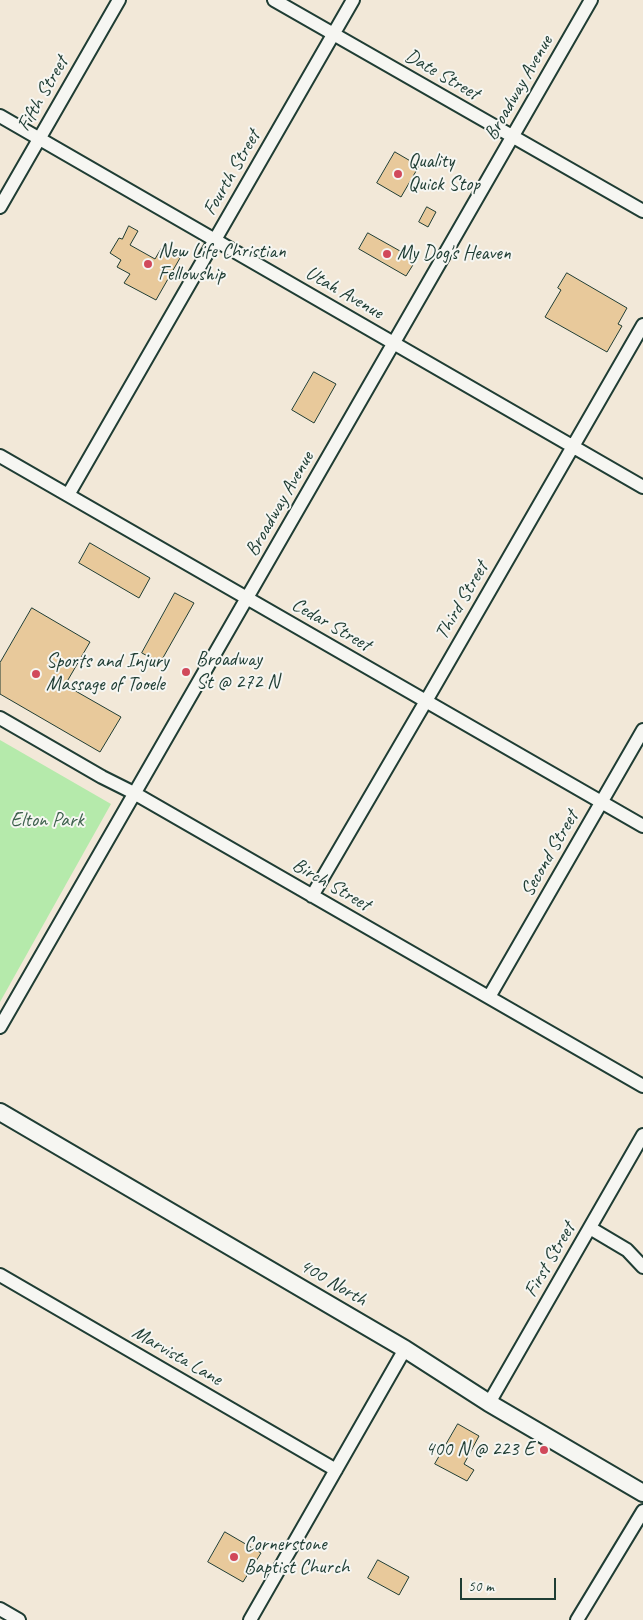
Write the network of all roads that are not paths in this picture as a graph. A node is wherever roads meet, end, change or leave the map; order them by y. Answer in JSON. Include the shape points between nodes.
{"nodes":[{"id":1,"x":119,"y":0,"type":"edge"},
{"id":2,"x":274,"y":0,"type":"edge"},
{"id":3,"x":353,"y":0,"type":"edge"},
{"id":4,"x":592,"y":0,"type":"edge"},
{"id":5,"x":333,"y":34,"type":"junction"},
{"id":6,"x":0,"y":116,"type":"edge"},
{"id":7,"x":513,"y":137,"type":"junction"},
{"id":8,"x":39,"y":138,"type":"junction"},
{"id":9,"x":0,"y":207,"type":"edge"},
{"id":10,"x":643,"y":211,"type":"edge"},
{"id":11,"x":215,"y":240,"type":"junction"},
{"id":12,"x":643,"y":324,"type":"edge"},
{"id":13,"x":394,"y":343,"type":"junction"},
{"id":14,"x":573,"y":446,"type":"junction"},
{"id":15,"x":0,"y":456,"type":"edge"},
{"id":16,"x":643,"y":487,"type":"edge"},
{"id":17,"x":68,"y":495,"type":"junction"},
{"id":18,"x":247,"y":598,"type":"junction"},
{"id":19,"x":426,"y":701,"type":"junction"},
{"id":20,"x":0,"y":718,"type":"edge"},
{"id":21,"x":643,"y":730,"type":"edge"},
{"id":22,"x":134,"y":793,"type":"junction"},
{"id":23,"x":601,"y":802,"type":"junction"},
{"id":24,"x":643,"y":826,"type":"edge"},
{"id":25,"x":312,"y":896,"type":"junction"},
{"id":26,"x":489,"y":997,"type":"junction"},
{"id":27,"x":0,"y":1027,"type":"edge"},
{"id":28,"x":643,"y":1086,"type":"edge"},
{"id":29,"x":0,"y":1112,"type":"edge"},
{"id":30,"x":643,"y":1135,"type":"edge"},
{"id":31,"x":590,"y":1228,"type":"junction"},
{"id":32,"x":643,"y":1267,"type":"edge"},
{"id":33,"x":0,"y":1274,"type":"edge"},
{"id":34,"x":405,"y":1349,"type":"junction"},
{"id":35,"x":489,"y":1402,"type":"junction"},
{"id":36,"x":336,"y":1470,"type":"junction"},
{"id":37,"x":643,"y":1492,"type":"edge"},
{"id":38,"x":643,"y":1511,"type":"edge"},
{"id":39,"x":0,"y":1609,"type":"edge"},
{"id":40,"x":19,"y":1620,"type":"edge"},
{"id":41,"x":250,"y":1620,"type":"edge"},
{"id":42,"x":577,"y":1620,"type":"edge"}],
"edges":[{"from":1,"to":8,"type":"street","name":"Fifth Street"},
{"from":2,"to":5,"type":"street","name":"Date Street"},
{"from":3,"to":5,"type":"street","name":"Fourth Street"},
{"from":4,"to":7,"type":"street","name":"Broadway Avenue"},
{"from":5,"to":7,"type":"street","name":"Date Street"},
{"from":5,"to":11,"type":"street","name":"Fourth Street"},
{"from":6,"to":8,"type":"street","name":"Utah Avenue"},
{"from":7,"to":10,"type":"street","name":"Date Street"},
{"from":7,"to":13,"type":"street","name":"Broadway Avenue"},
{"from":8,"to":9,"type":"street","name":"Fifth Street"},
{"from":8,"to":11,"type":"street","name":"Utah Avenue"},
{"from":11,"to":13,"type":"street","name":"Utah Avenue"},
{"from":11,"to":17,"type":"street","name":"Fourth Street"},
{"from":12,"to":14,"type":"street","name":"Third Street"},
{"from":13,"to":14,"type":"street","name":"Utah Avenue"},
{"from":13,"to":18,"type":"street","name":"Broadway Avenue"},
{"from":14,"to":16,"type":"street","name":"Utah Avenue"},
{"from":14,"to":19,"type":"street","name":"Third Street"},
{"from":15,"to":17,"type":"street","name":"Cedar Street"},
{"from":17,"to":18,"type":"street","name":"Cedar Street"},
{"from":18,"to":19,"type":"street","name":"Cedar Street"},
{"from":18,"to":22,"type":"street","name":"Broadway Avenue"},
{"from":19,"to":23,"type":"street","name":"Cedar Street"},
{"from":19,"to":25,"type":"street","name":"Third Street"},
{"from":20,"to":22,"type":"street","name":"Birch Street"},
{"from":21,"to":23,"type":"street","name":"Second Street"},
{"from":22,"to":25,"type":"street","name":"Birch Street"},
{"from":22,"to":27,"type":"street","name":"Broadway Avenue"},
{"from":23,"to":24,"type":"street","name":"Cedar Street"},
{"from":23,"to":26,"type":"street","name":"Second Street"},
{"from":25,"to":26,"type":"street","name":"Birch Street"},
{"from":26,"to":28,"type":"street","name":"Birch Street"},
{"from":29,"to":34,"type":"street","name":"400 North"},
{"from":30,"to":31,"type":"street","name":"First Street"},
{"from":31,"to":32,"type":"street","via":[[627,1250]]},
{"from":31,"to":35,"type":"street","name":"First Street"},
{"from":33,"to":36,"type":"street","name":"Marvista Lane"},
{"from":34,"to":35,"type":"street","name":"400 North"},
{"from":34,"to":36,"type":"street"},
{"from":35,"to":37,"type":"street","name":"400 North"},
{"from":36,"to":41,"type":"street"},
{"from":38,"to":42,"type":"street"},
{"from":39,"to":40,"type":"street"}]}
